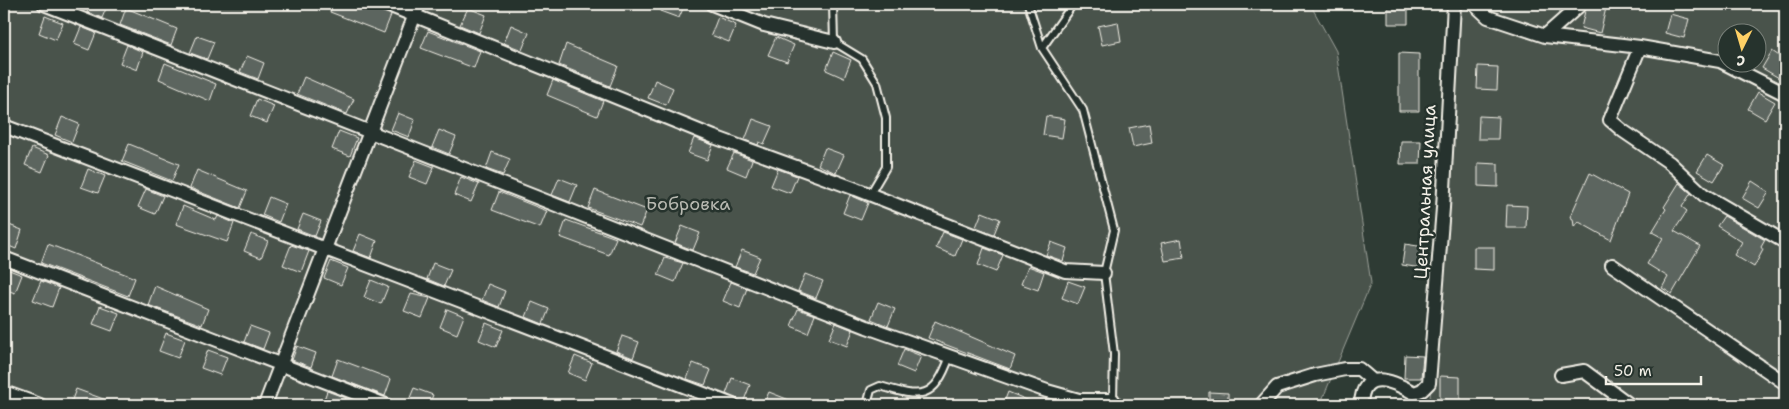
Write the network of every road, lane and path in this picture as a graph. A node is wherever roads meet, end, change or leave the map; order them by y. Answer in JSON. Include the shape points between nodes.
{"nodes":[{"id":1,"x":44,"y":4,"type":"edge"},
{"id":2,"x":386,"y":4,"type":"edge"},
{"id":3,"x":712,"y":4,"type":"edge"},
{"id":4,"x":833,"y":4,"type":"edge"},
{"id":5,"x":1028,"y":4,"type":"edge"},
{"id":6,"x":1073,"y":4,"type":"edge"},
{"id":7,"x":1454,"y":4,"type":"edge"},
{"id":8,"x":1474,"y":4,"type":"edge"},
{"id":9,"x":1581,"y":4,"type":"edge"},
{"id":10,"x":417,"y":9,"type":"edge"},
{"id":11,"x":1545,"y":36,"type":"junction"},
{"id":12,"x":834,"y":42,"type":"junction"},
{"id":13,"x":1640,"y":47,"type":"junction"},
{"id":14,"x":1042,"y":48,"type":"junction"},
{"id":15,"x":1785,"y":94,"type":"edge"},
{"id":16,"x":4,"y":126,"type":"edge"},
{"id":17,"x":370,"y":131,"type":"junction"},
{"id":18,"x":870,"y":194,"type":"junction"},
{"id":19,"x":1785,"y":242,"type":"edge"},
{"id":20,"x":325,"y":247,"type":"junction"},
{"id":21,"x":4,"y":258,"type":"edge"},
{"id":22,"x":1612,"y":265,"type":"dead end"},
{"id":23,"x":1104,"y":272,"type":"junction"},
{"id":24,"x":950,"y":356,"type":"junction"},
{"id":25,"x":280,"y":364,"type":"junction"},
{"id":26,"x":1561,"y":375,"type":"dead end"},
{"id":27,"x":1373,"y":381,"type":"junction"},
{"id":28,"x":1785,"y":383,"type":"edge"},
{"id":29,"x":4,"y":392,"type":"edge"},
{"id":30,"x":1112,"y":400,"type":"joint"},
{"id":31,"x":40,"y":405,"type":"edge"},
{"id":32,"x":265,"y":405,"type":"edge"},
{"id":33,"x":386,"y":405,"type":"edge"},
{"id":34,"x":734,"y":405,"type":"edge"},
{"id":35,"x":867,"y":405,"type":"edge"},
{"id":36,"x":1261,"y":405,"type":"edge"},
{"id":37,"x":1360,"y":405,"type":"edge"},
{"id":38,"x":1630,"y":405,"type":"edge"}],
"edges":[{"from":1,"to":17,"type":"street"},
{"from":2,"to":10,"type":"street"},
{"from":3,"to":12,"type":"street","via":[[764,25]]},
{"from":4,"to":12,"type":"lane"},
{"from":5,"to":14,"type":"lane"},
{"from":6,"to":14,"type":"lane"},
{"from":7,"to":27,"type":"street","name":"Центральная улица","via":[[1444,208],[1429,383],[1414,393],[1396,383],[1382,379]]},
{"from":8,"to":11,"type":"street","via":[[1488,16]]},
{"from":9,"to":11,"type":"street"},
{"from":10,"to":17,"type":"street"},
{"from":10,"to":18,"type":"street","via":[[714,137]]},
{"from":11,"to":13,"type":"street"},
{"from":12,"to":18,"type":"lane","via":[[862,59],[877,84],[886,118],[886,167]]},
{"from":13,"to":15,"type":"street","via":[[1720,61]]},
{"from":13,"to":19,"type":"street","via":[[1610,120],[1670,163],[1704,195]]},
{"from":14,"to":23,"type":"lane","via":[[1083,110],[1114,230]]},
{"from":16,"to":20,"type":"street"},
{"from":17,"to":20,"type":"street"},
{"from":17,"to":24,"type":"street","via":[[867,327]]},
{"from":18,"to":23,"type":"street","via":[[1065,271]]},
{"from":20,"to":25,"type":"street"},
{"from":20,"to":34,"type":"street"},
{"from":21,"to":25,"type":"street"},
{"from":22,"to":28,"type":"street"},
{"from":23,"to":30,"type":"lane","via":[[1114,354]]},
{"from":24,"to":30,"type":"street","via":[[1079,400]]},
{"from":24,"to":35,"type":"lane","via":[[942,377],[931,391],[912,396],[880,386],[871,390]]},
{"from":25,"to":32,"type":"street"},
{"from":25,"to":33,"type":"street"},
{"from":26,"to":38,"type":"street","via":[[1584,371]]},
{"from":27,"to":36,"type":"street","via":[[1359,369],[1315,375],[1277,387]]},
{"from":27,"to":37,"type":"street","via":[[1364,388]]},
{"from":29,"to":31,"type":"street"}]}
